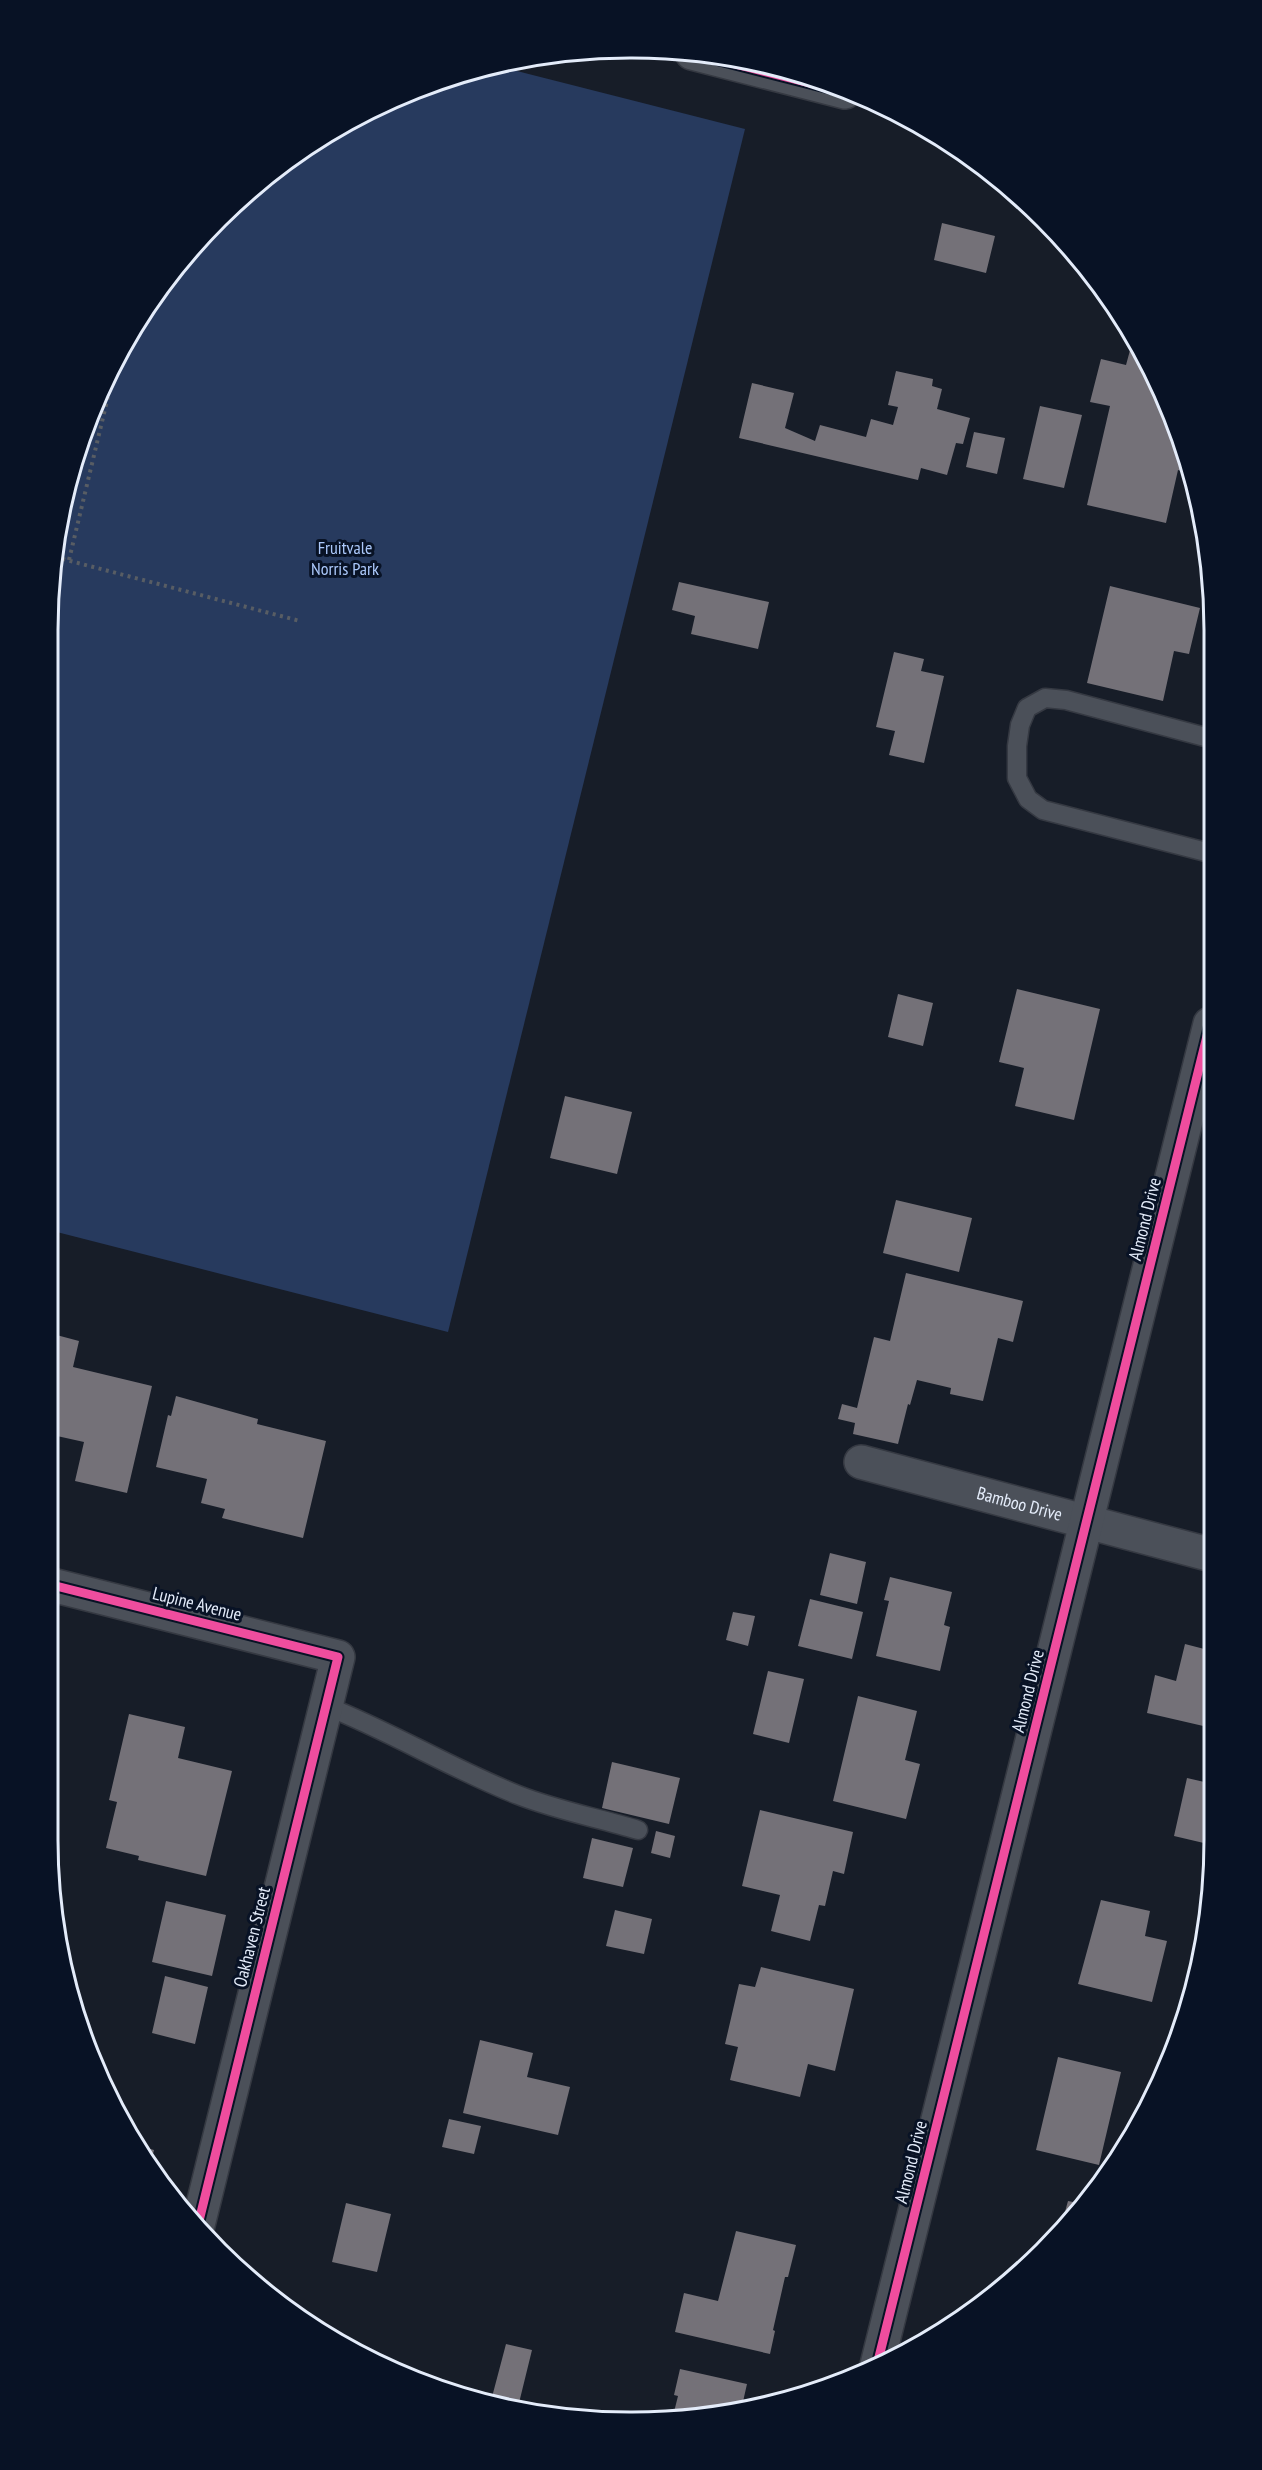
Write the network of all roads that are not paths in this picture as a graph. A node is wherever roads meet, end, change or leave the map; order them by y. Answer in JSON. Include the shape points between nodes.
{"nodes":[{"id":1,"x":1204,"y":737,"type":"edge"},
{"id":2,"x":1204,"y":851,"type":"edge"},
{"id":3,"x":1204,"y":1048,"type":"edge"},
{"id":4,"x":861,"y":1462,"type":"dead end"},
{"id":5,"x":1086,"y":1523,"type":"junction"},
{"id":6,"x":1204,"y":1553,"type":"edge"},
{"id":7,"x":58,"y":1587,"type":"edge"},
{"id":8,"x":338,"y":1657,"type":"joint"},
{"id":9,"x":326,"y":1706,"type":"junction"},
{"id":10,"x":638,"y":1830,"type":"dead end"},
{"id":11,"x":200,"y":2215,"type":"edge"},
{"id":12,"x":880,"y":2354,"type":"edge"}],
"edges":[{"from":1,"to":2,"type":"lane","via":[[1066,700],[1045,698],[1027,708],[1020,725],[1017,778],[1028,799],[1043,810]]},
{"from":3,"to":5,"type":"street","name":"Almond Drive"},
{"from":4,"to":5,"type":"street","name":"Bamboo Drive"},
{"from":5,"to":6,"type":"street","name":"Bamboo Drive"},
{"from":5,"to":12,"type":"street","name":"Almond Drive"},
{"from":7,"to":8,"type":"street","name":"Lupine Avenue"},
{"from":8,"to":9,"type":"street","name":"Oakhaven Street"},
{"from":9,"to":10,"type":"lane","via":[[520,1796]]},
{"from":9,"to":11,"type":"street","name":"Oakhaven Street"}]}
